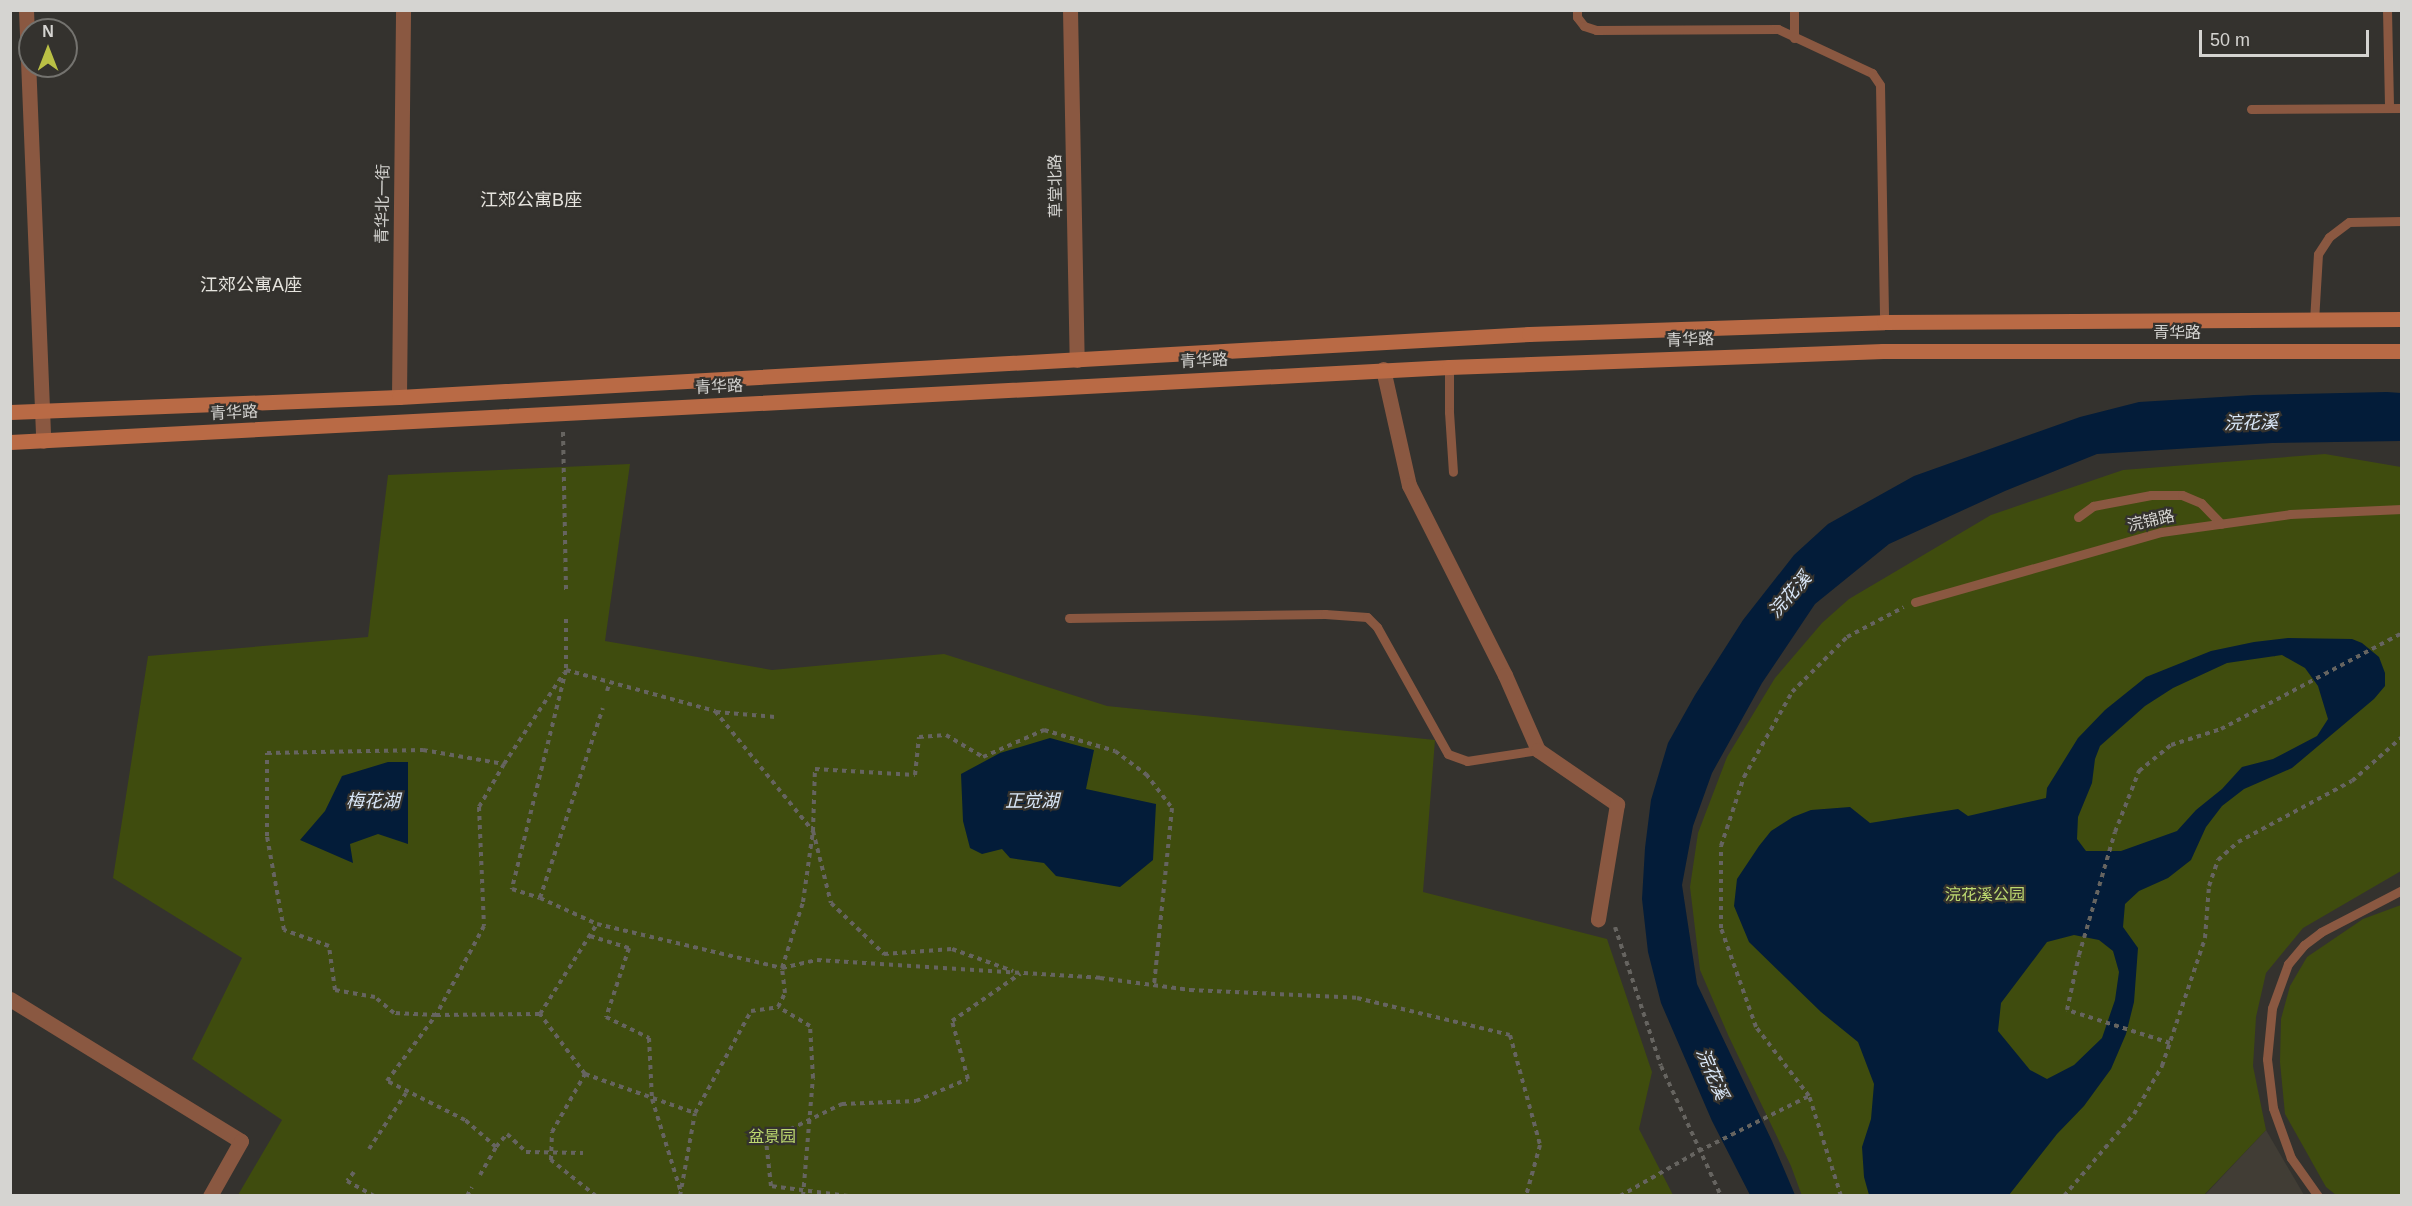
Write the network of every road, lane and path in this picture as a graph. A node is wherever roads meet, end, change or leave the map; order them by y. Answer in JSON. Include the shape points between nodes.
{"nodes":[{"id":1,"x":26,"y":10,"type":"edge"},
{"id":2,"x":403,"y":10,"type":"edge"},
{"id":3,"x":1070,"y":10,"type":"edge"},
{"id":4,"x":1576,"y":10,"type":"edge"},
{"id":5,"x":1794,"y":10,"type":"edge"},
{"id":6,"x":2387,"y":10,"type":"edge"},
{"id":7,"x":1794,"y":38,"type":"junction"},
{"id":8,"x":2389,"y":107,"type":"junction"},
{"id":9,"x":2402,"y":108,"type":"edge"},
{"id":10,"x":2251,"y":109,"type":"dead end"},
{"id":11,"x":2402,"y":221,"type":"edge"},
{"id":12,"x":2402,"y":319,"type":"edge"},
{"id":13,"x":2314,"y":321,"type":"junction"},
{"id":14,"x":1884,"y":322,"type":"junction"},
{"id":15,"x":2402,"y":351,"type":"edge"},
{"id":16,"x":1077,"y":360,"type":"junction"},
{"id":17,"x":1449,"y":367,"type":"junction"},
{"id":18,"x":1383,"y":369,"type":"junction"},
{"id":19,"x":399,"y":397,"type":"junction"},
{"id":20,"x":40,"y":411,"type":"junction"},
{"id":21,"x":10,"y":412,"type":"edge"},
{"id":22,"x":562,"y":413,"type":"junction"},
{"id":23,"x":43,"y":441,"type":"junction"},
{"id":24,"x":10,"y":442,"type":"edge"},
{"id":25,"x":1454,"y":472,"type":"dead end"},
{"id":26,"x":2402,"y":509,"type":"edge"},
{"id":27,"x":2078,"y":517,"type":"dead end"},
{"id":28,"x":2221,"y":524,"type":"junction"},
{"id":29,"x":566,"y":592,"type":"dead end"},
{"id":30,"x":1915,"y":602,"type":"joint"},
{"id":31,"x":566,"y":618,"type":"dead end"},
{"id":32,"x":1069,"y":618,"type":"dead end"},
{"id":33,"x":2402,"y":633,"type":"edge"},
{"id":34,"x":566,"y":670,"type":"junction"},
{"id":35,"x":610,"y":682,"type":"junction"},
{"id":36,"x":607,"y":691,"type":"dead end"},
{"id":37,"x":603,"y":708,"type":"dead end"},
{"id":38,"x":715,"y":711,"type":"junction"},
{"id":39,"x":775,"y":717,"type":"dead end"},
{"id":40,"x":2402,"y":737,"type":"edge"},
{"id":41,"x":1538,"y":750,"type":"junction"},
{"id":42,"x":504,"y":764,"type":"junction"},
{"id":43,"x":813,"y":831,"type":"junction"},
{"id":44,"x":2402,"y":890,"type":"edge"},
{"id":45,"x":540,"y":898,"type":"junction"},
{"id":46,"x":1605,"y":918,"type":"joint"},
{"id":47,"x":597,"y":924,"type":"junction"},
{"id":48,"x":590,"y":936,"type":"junction"},
{"id":49,"x":782,"y":968,"type":"junction"},
{"id":50,"x":1020,"y":974,"type":"junction"},
{"id":51,"x":1154,"y":985,"type":"junction"},
{"id":52,"x":10,"y":999,"type":"edge"},
{"id":53,"x":778,"y":1007,"type":"junction"},
{"id":54,"x":540,"y":1014,"type":"junction"},
{"id":55,"x":436,"y":1015,"type":"junction"},
{"id":56,"x":2170,"y":1043,"type":"junction"},
{"id":57,"x":585,"y":1074,"type":"junction"},
{"id":58,"x":406,"y":1093,"type":"junction"},
{"id":59,"x":1809,"y":1096,"type":"junction"},
{"id":60,"x":652,"y":1099,"type":"junction"},
{"id":61,"x":695,"y":1113,"type":"junction"},
{"id":62,"x":809,"y":1120,"type":"junction"},
{"id":63,"x":496,"y":1147,"type":"junction"},
{"id":64,"x":369,"y":1149,"type":"dead end"},
{"id":65,"x":1699,"y":1151,"type":"junction"},
{"id":66,"x":551,"y":1153,"type":"junction"},
{"id":67,"x":583,"y":1153,"type":"dead end"},
{"id":68,"x":354,"y":1172,"type":"dead end"},
{"id":69,"x":480,"y":1175,"type":"dead end"},
{"id":70,"x":472,"y":1187,"type":"dead end"},
{"id":71,"x":803,"y":1193,"type":"edge"},
{"id":72,"x":680,"y":1194,"type":"edge"},
{"id":73,"x":210,"y":1196,"type":"edge"},
{"id":74,"x":374,"y":1196,"type":"edge"},
{"id":75,"x":467,"y":1196,"type":"edge"},
{"id":76,"x":596,"y":1196,"type":"edge"},
{"id":77,"x":848,"y":1196,"type":"edge"},
{"id":78,"x":1526,"y":1196,"type":"edge"},
{"id":79,"x":1620,"y":1196,"type":"edge"},
{"id":80,"x":1721,"y":1196,"type":"edge"},
{"id":81,"x":1841,"y":1196,"type":"edge"},
{"id":82,"x":2064,"y":1196,"type":"edge"},
{"id":83,"x":2318,"y":1196,"type":"edge"}],
"edges":[{"from":1,"to":20,"type":"street"},
{"from":2,"to":19,"type":"street","name":"青华北一街"},
{"from":3,"to":16,"type":"street","name":"草堂北路"},
{"from":4,"to":7,"type":"lane","via":[[1584,26],[1596,30],[1778,29]]},
{"from":5,"to":7,"type":"lane"},
{"from":6,"to":8,"type":"lane"},
{"from":7,"to":14,"type":"lane","via":[[1872,73],[1880,85]]},
{"from":8,"to":9,"type":"lane"},
{"from":8,"to":10,"type":"lane"},
{"from":11,"to":13,"type":"lane","via":[[2349,222],[2329,237],[2318,254]]},
{"from":12,"to":13,"type":"main road","name":"青华路"},
{"from":13,"to":14,"type":"main road","name":"青华路"},
{"from":14,"to":16,"type":"main road","name":"青华路","via":[[1529,334]]},
{"from":15,"to":17,"type":"main road","name":"青华路","via":[[1883,351]]},
{"from":16,"to":19,"type":"main road","name":"青华路"},
{"from":17,"to":18,"type":"main road","name":"青华路"},
{"from":17,"to":25,"type":"lane"},
{"from":18,"to":22,"type":"main road","name":"青华路"},
{"from":18,"to":41,"type":"street","via":[[1409,485],[1505,675]]},
{"from":19,"to":20,"type":"main road","name":"青华路"},
{"from":20,"to":21,"type":"main road","name":"青华路"},
{"from":20,"to":23,"type":"street"},
{"from":22,"to":23,"type":"main road","name":"青华路"},
{"from":22,"to":29,"type":"path"},
{"from":23,"to":24,"type":"main road","name":"青华路"},
{"from":26,"to":28,"type":"lane","name":"浣锦路","via":[[2290,514]]},
{"from":27,"to":28,"type":"lane","via":[[2093,506],[2151,495],[2182,495],[2201,503]]},
{"from":28,"to":30,"type":"lane","name":"浣锦路","via":[[2162,532]]},
{"from":30,"to":59,"type":"path","via":[[1847,636],[1792,692],[1744,777],[1721,846],[1721,928],[1756,1027]]},
{"from":31,"to":34,"type":"path"},
{"from":32,"to":41,"type":"lane","via":[[1324,614],[1367,617],[1377,627],[1448,754],[1467,761]]},
{"from":33,"to":56,"type":"path","via":[[2221,729],[2170,745],[2139,771],[2115,832],[2067,1010]]},
{"from":34,"to":35,"type":"path"},
{"from":34,"to":42,"type":"path"},
{"from":34,"to":45,"type":"path","via":[[512,889]]},
{"from":35,"to":36,"type":"path"},
{"from":35,"to":38,"type":"path"},
{"from":37,"to":45,"type":"path"},
{"from":38,"to":39,"type":"path"},
{"from":38,"to":43,"type":"path"},
{"from":40,"to":56,"type":"path","via":[[2352,781],[2238,842],[2218,860],[2209,886],[2205,938]]},
{"from":41,"to":46,"type":"street","via":[[1617,804]]},
{"from":42,"to":55,"type":"path","via":[[479,807],[484,926]]},
{"from":42,"to":55,"type":"path","via":[[423,750],[267,753],[267,836],[284,930],[329,946],[335,990],[375,997],[394,1013]]},
{"from":43,"to":49,"type":"path","via":[[803,902]]},
{"from":43,"to":50,"type":"path","via":[[831,903],[884,954],[952,950]]},
{"from":43,"to":51,"type":"path","via":[[815,769],[915,775],[919,737],[946,735],[983,757],[1044,730],[1115,751],[1146,774],[1172,808]]},
{"from":44,"to":83,"type":"lane","via":[[2304,945],[2288,964],[2272,1008],[2267,1059],[2272,1108],[2291,1158]]},
{"from":45,"to":47,"type":"path"},
{"from":46,"to":65,"type":"path","via":[[1661,1066]]},
{"from":47,"to":48,"type":"path"},
{"from":47,"to":49,"type":"path"},
{"from":48,"to":54,"type":"path"},
{"from":48,"to":60,"type":"path","via":[[629,948],[606,1017],[649,1038]]},
{"from":49,"to":50,"type":"path","via":[[818,960]]},
{"from":49,"to":53,"type":"path","via":[[785,993]]},
{"from":50,"to":51,"type":"path"},
{"from":50,"to":62,"type":"path","via":[[952,1021],[968,1079],[916,1101],[842,1104]]},
{"from":51,"to":78,"type":"path","via":[[1357,998],[1510,1035],[1540,1146]]},
{"from":52,"to":73,"type":"street","via":[[241,1141]]},
{"from":53,"to":61,"type":"path","via":[[751,1011]]},
{"from":53,"to":62,"type":"path","via":[[810,1026],[813,1078]]},
{"from":54,"to":55,"type":"path"},
{"from":54,"to":57,"type":"path"},
{"from":55,"to":58,"type":"path","via":[[387,1081]]},
{"from":56,"to":82,"type":"path","via":[[2162,1066],[2134,1114]]},
{"from":57,"to":60,"type":"path"},
{"from":57,"to":66,"type":"path","via":[[552,1132]]},
{"from":58,"to":63,"type":"path","via":[[465,1120]]},
{"from":58,"to":64,"type":"path"},
{"from":59,"to":65,"type":"path"},
{"from":59,"to":81,"type":"path"},
{"from":60,"to":61,"type":"path"},
{"from":60,"to":72,"type":"path"},
{"from":61,"to":72,"type":"path"},
{"from":62,"to":71,"type":"path"},
{"from":62,"to":71,"type":"path","via":[[766,1141],[771,1186]]},
{"from":63,"to":66,"type":"path","via":[[507,1134],[526,1152]]},
{"from":63,"to":69,"type":"path"},
{"from":65,"to":79,"type":"path"},
{"from":65,"to":80,"type":"path"},
{"from":66,"to":67,"type":"path"},
{"from":66,"to":76,"type":"path","via":[[551,1160]]},
{"from":68,"to":74,"type":"path","via":[[347,1181]]},
{"from":70,"to":75,"type":"path"},
{"from":71,"to":77,"type":"path"}]}
